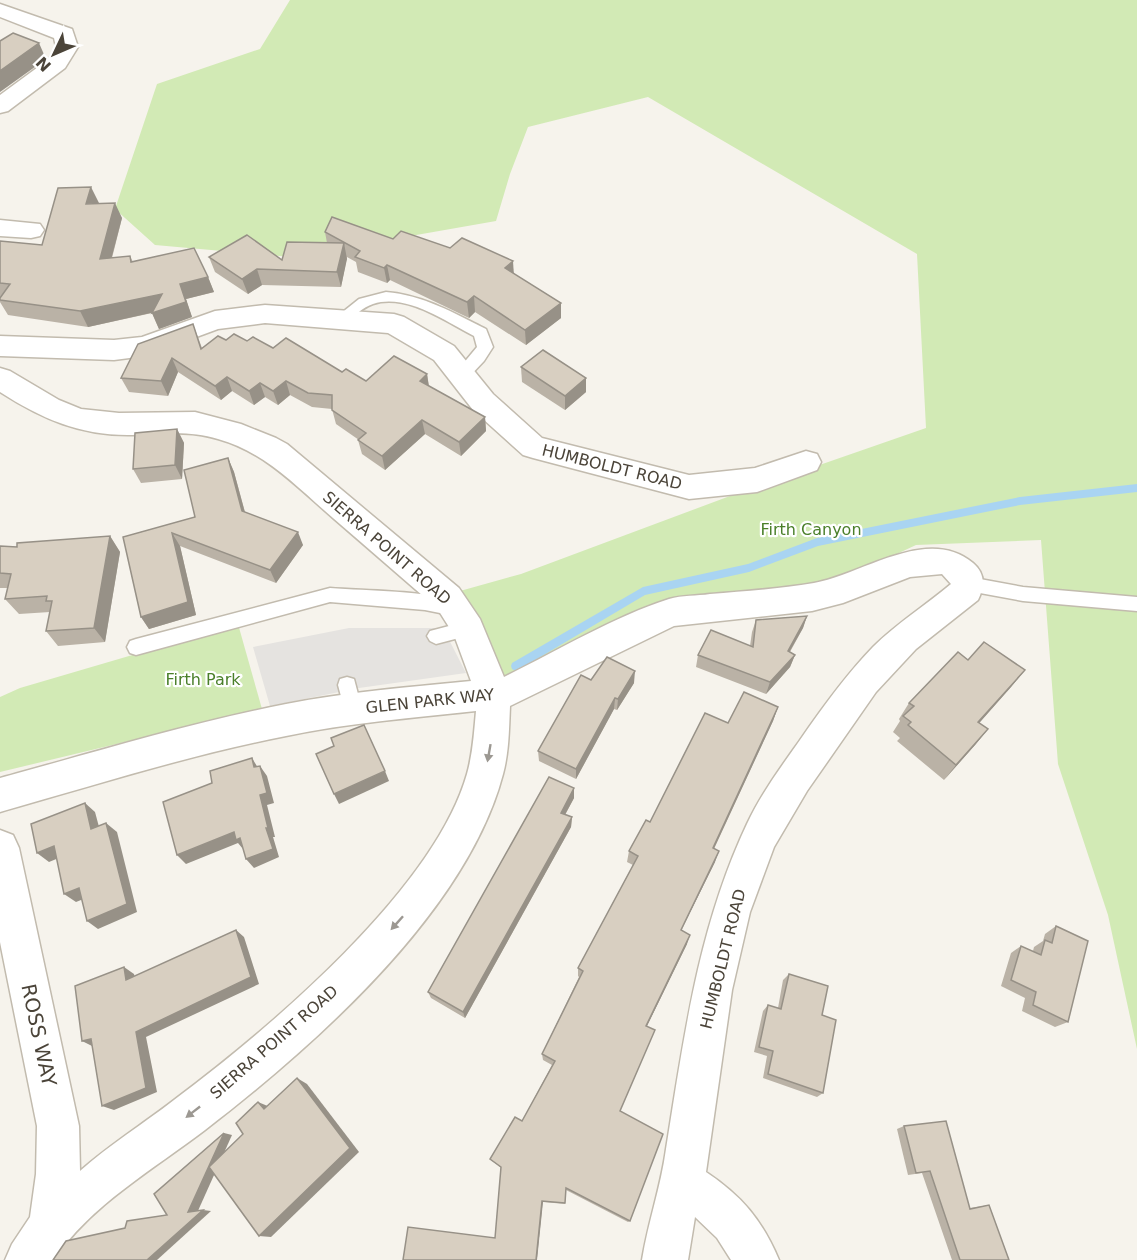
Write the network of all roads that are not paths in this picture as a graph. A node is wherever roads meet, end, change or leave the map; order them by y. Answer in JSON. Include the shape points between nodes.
{"nodes":[{"id":1,"x":0,"y":10,"type":"edge"},
{"id":2,"x":0,"y":106,"type":"edge"},
{"id":3,"x":0,"y":228,"type":"edge"},
{"id":4,"x":31,"y":230,"type":"dead end"},
{"id":5,"x":341,"y":319,"type":"junction"},
{"id":6,"x":0,"y":346,"type":"edge"},
{"id":7,"x":462,"y":375,"type":"junction"},
{"id":8,"x":0,"y":378,"type":"edge"},
{"id":9,"x":806,"y":462,"type":"dead end"},
{"id":10,"x":961,"y":574,"type":"junction"},
{"id":11,"x":1137,"y":604,"type":"edge"},
{"id":12,"x":462,"y":619,"type":"junction"},
{"id":13,"x":436,"y":636,"type":"dead end"},
{"id":14,"x":136,"y":647,"type":"dead end"},
{"id":15,"x":494,"y":695,"type":"junction"},
{"id":16,"x":0,"y":795,"type":"edge"},
{"id":17,"x":0,"y":848,"type":"edge"},
{"id":18,"x":682,"y":1182,"type":"junction"},
{"id":19,"x":39,"y":1242,"type":"edge"},
{"id":20,"x":665,"y":1260,"type":"edge"},
{"id":21,"x":756,"y":1260,"type":"edge"}],
"edges":[{"from":1,"to":2,"type":"street","via":[[63,34],[67,47],[57,63]]},
{"from":3,"to":4,"type":"street"},
{"from":5,"to":6,"type":"street","name":"HUMBOLDT ROAD","via":[[265,314],[215,320],[145,346],[114,350]]},
{"from":5,"to":7,"type":"street","name":"HUMBOLDT ROAD","via":[[394,324],[444,353]]},
{"from":5,"to":7,"type":"lane","via":[[370,299],[388,296],[424,306],[481,333],[485,347]]},
{"from":7,"to":9,"type":"street","name":"HUMBOLDT ROAD","via":[[483,402],[533,447],[689,487],[757,480]]},
{"from":8,"to":12,"type":"street","name":"SIERRA POINT ROAD","via":[[55,410],[84,420],[203,424],[277,452],[439,589]]},
{"from":10,"to":11,"type":"lane","via":[[1023,594]]},
{"from":10,"to":15,"type":"street","name":"GLEN PARK WAY","via":[[934,561],[906,565],[843,590],[812,597],[672,612],[519,688]]},
{"from":10,"to":18,"type":"street","name":"HUMBOLDT ROAD","via":[[967,590],[904,640],[874,670],[833,722],[760,837],[734,901],[724,942],[702,1048]]},
{"from":12,"to":13,"type":"lane"},
{"from":12,"to":14,"type":"lane","via":[[425,603],[330,595]]},
{"from":12,"to":15,"type":"street","name":"SIERRA POINT ROAD"},
{"from":15,"to":16,"type":"street","name":"GLEN PARK WAY","via":[[350,697],[286,720],[163,749]]},
{"from":15,"to":19,"type":"street","name":"SIERRA POINT ROAD","one_way":true,"via":[[485,774],[469,816],[444,861],[403,917],[291,1032],[190,1115],[110,1173]]},
{"from":17,"to":19,"type":"street","name":"ROSS WAY","via":[[58,1126],[58,1174]]},
{"from":18,"to":20,"type":"street","name":"HUMBOLDT ROAD"},
{"from":18,"to":21,"type":"street","via":[[733,1221]]}]}
